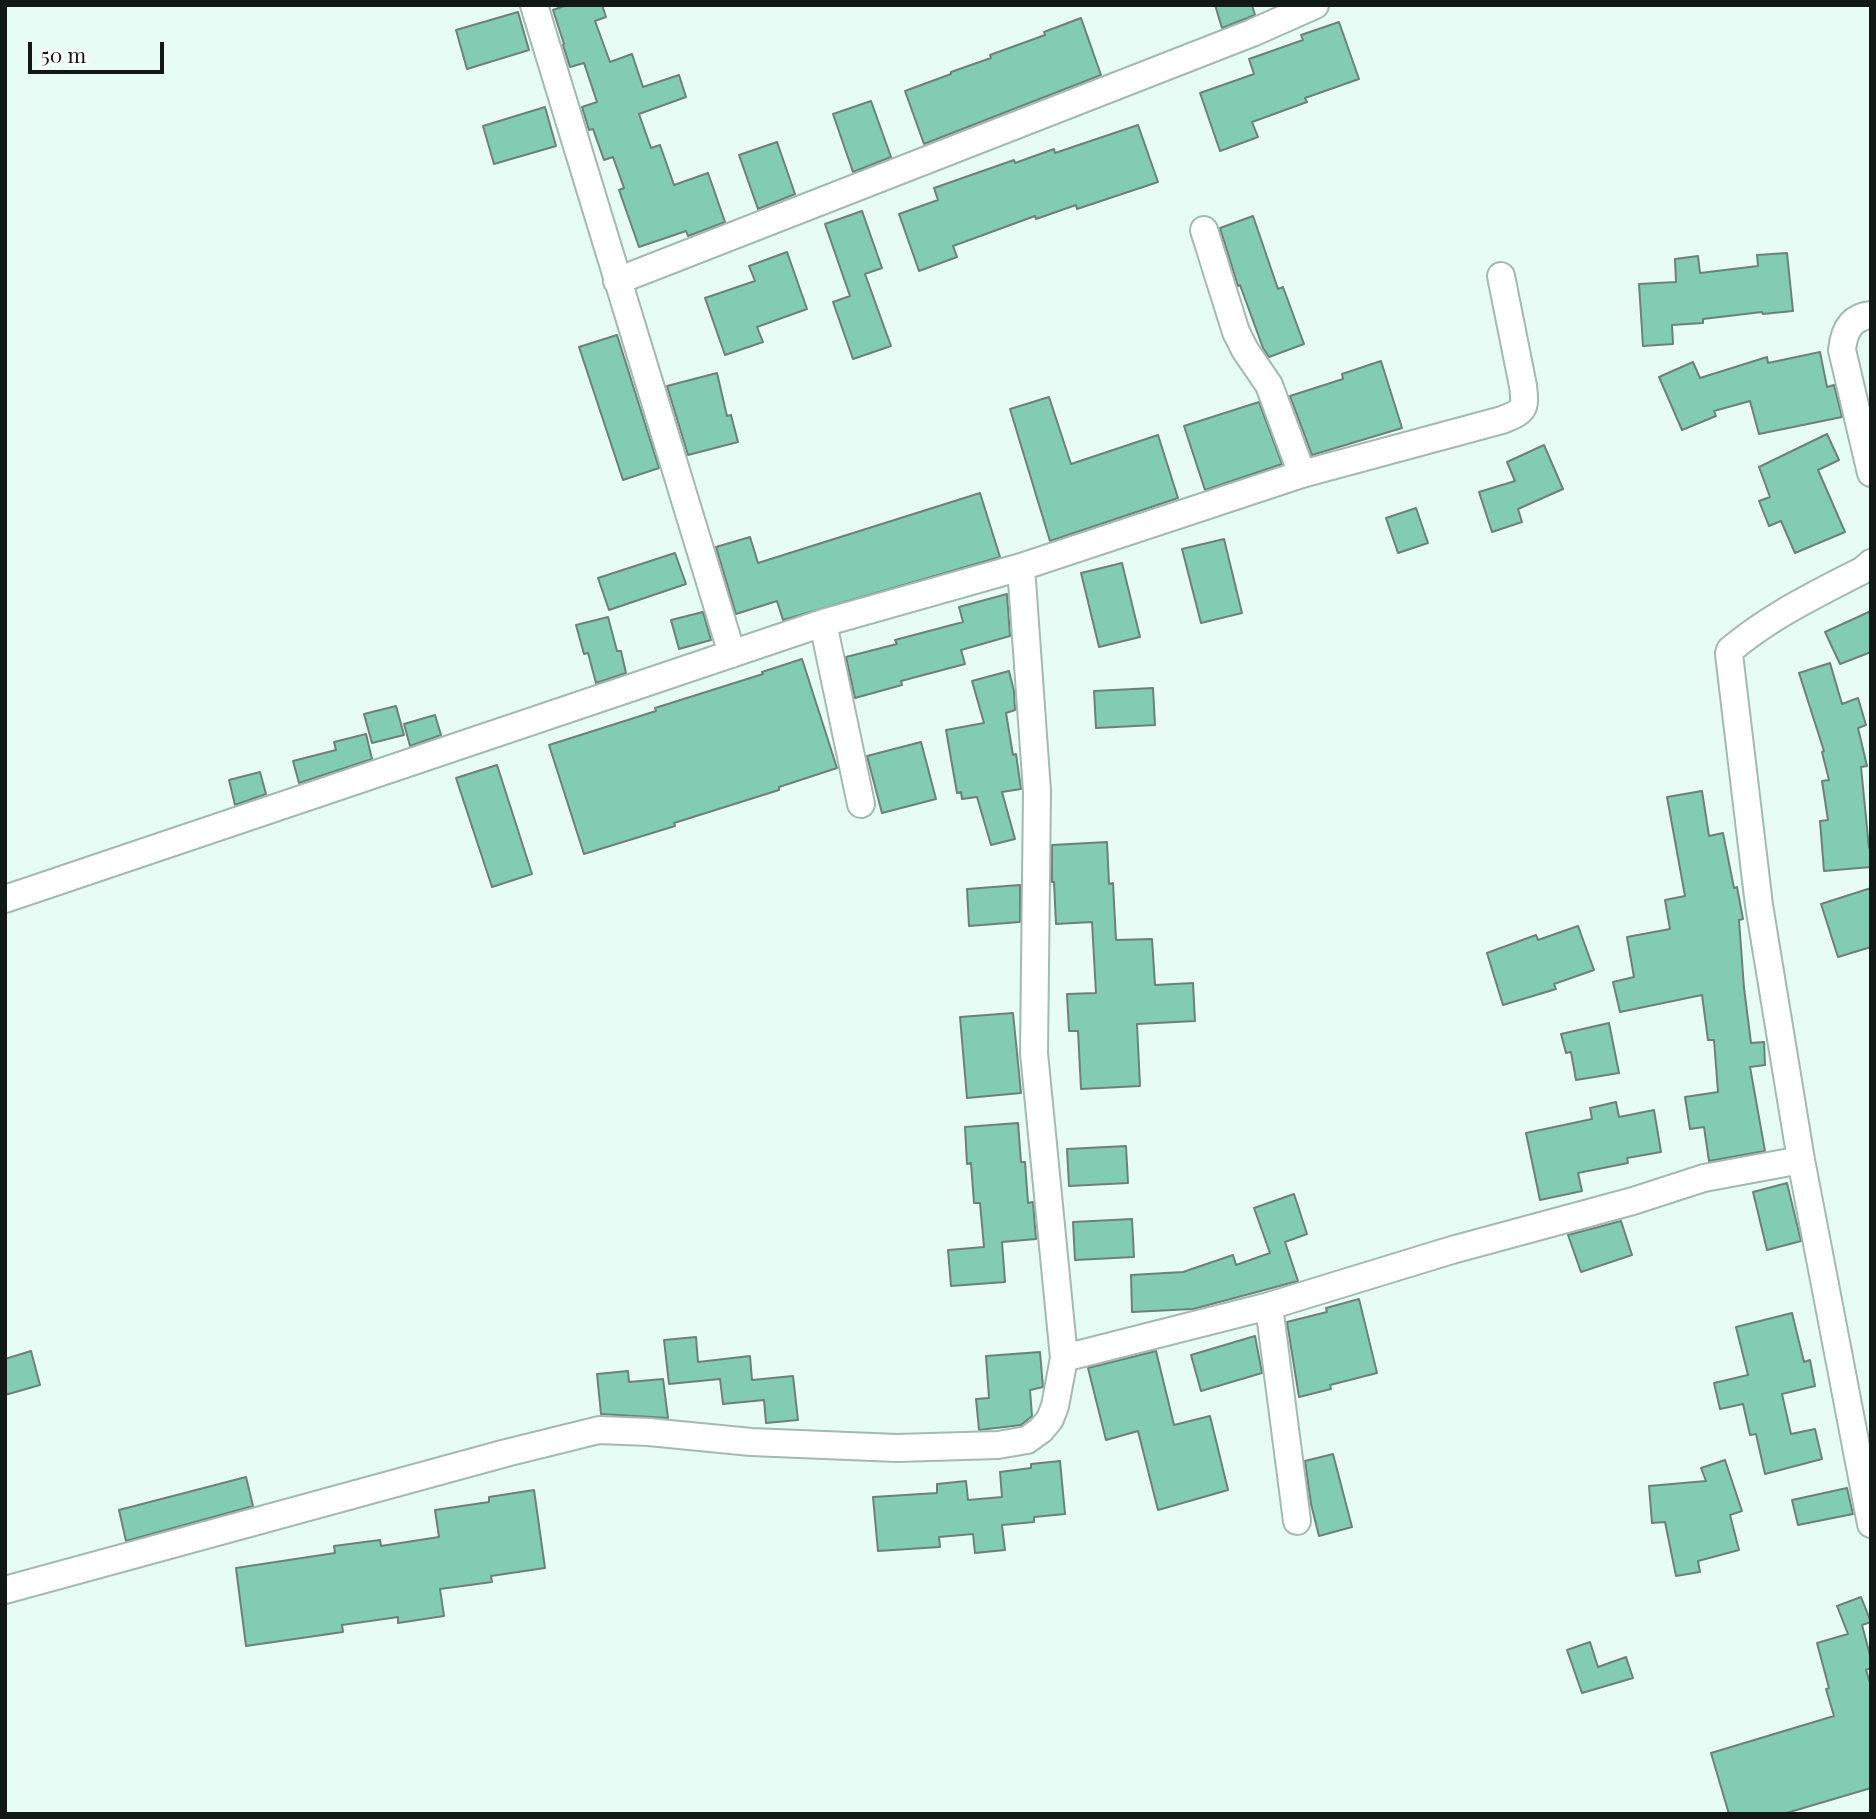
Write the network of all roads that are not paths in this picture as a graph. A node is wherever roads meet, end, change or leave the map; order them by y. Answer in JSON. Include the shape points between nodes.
{"nodes":[{"id":1,"x":534,"y":5,"type":"edge"},
{"id":2,"x":1315,"y":5,"type":"edge"},
{"id":3,"x":1204,"y":230,"type":"dead end"},
{"id":4,"x":1501,"y":276,"type":"dead end"},
{"id":5,"x":617,"y":281,"type":"junction"},
{"id":6,"x":1871,"y":315,"type":"edge"},
{"id":7,"x":1871,"y":473,"type":"edge"},
{"id":8,"x":1302,"y":474,"type":"junction"},
{"id":9,"x":1871,"y":563,"type":"edge"},
{"id":10,"x":1021,"y":567,"type":"junction"},
{"id":11,"x":823,"y":623,"type":"junction"},
{"id":12,"x":732,"y":654,"type":"junction"},
{"id":13,"x":861,"y":804,"type":"dead end"},
{"id":14,"x":5,"y":899,"type":"edge"},
{"id":15,"x":1801,"y":1160,"type":"junction"},
{"id":16,"x":1269,"y":1306,"type":"junction"},
{"id":17,"x":1064,"y":1358,"type":"junction"},
{"id":18,"x":1297,"y":1521,"type":"dead end"},
{"id":19,"x":1871,"y":1524,"type":"edge"},
{"id":20,"x":5,"y":1590,"type":"edge"}],
"edges":[{"from":1,"to":5,"type":"street"},
{"from":2,"to":5,"type":"street"},
{"from":3,"to":8,"type":"street","via":[[1236,332],[1269,385]]},
{"from":4,"to":8,"type":"street","via":[[1524,409],[1503,420]]},
{"from":5,"to":12,"type":"street"},
{"from":6,"to":7,"type":"street","via":[[1851,324],[1842,350]]},
{"from":8,"to":10,"type":"street"},
{"from":9,"to":15,"type":"street","via":[[1775,615],[1730,650],[1759,905]]},
{"from":10,"to":11,"type":"street"},
{"from":10,"to":17,"type":"street","via":[[1037,792],[1034,1053]]},
{"from":11,"to":12,"type":"street"},
{"from":11,"to":13,"type":"street"},
{"from":12,"to":14,"type":"street"},
{"from":15,"to":16,"type":"street","via":[[1704,1178]]},
{"from":15,"to":19,"type":"street"},
{"from":16,"to":17,"type":"street"},
{"from":16,"to":18,"type":"street"},
{"from":17,"to":20,"type":"street","via":[[1050,1419],[1027,1440],[897,1448],[599,1430]]}]}
